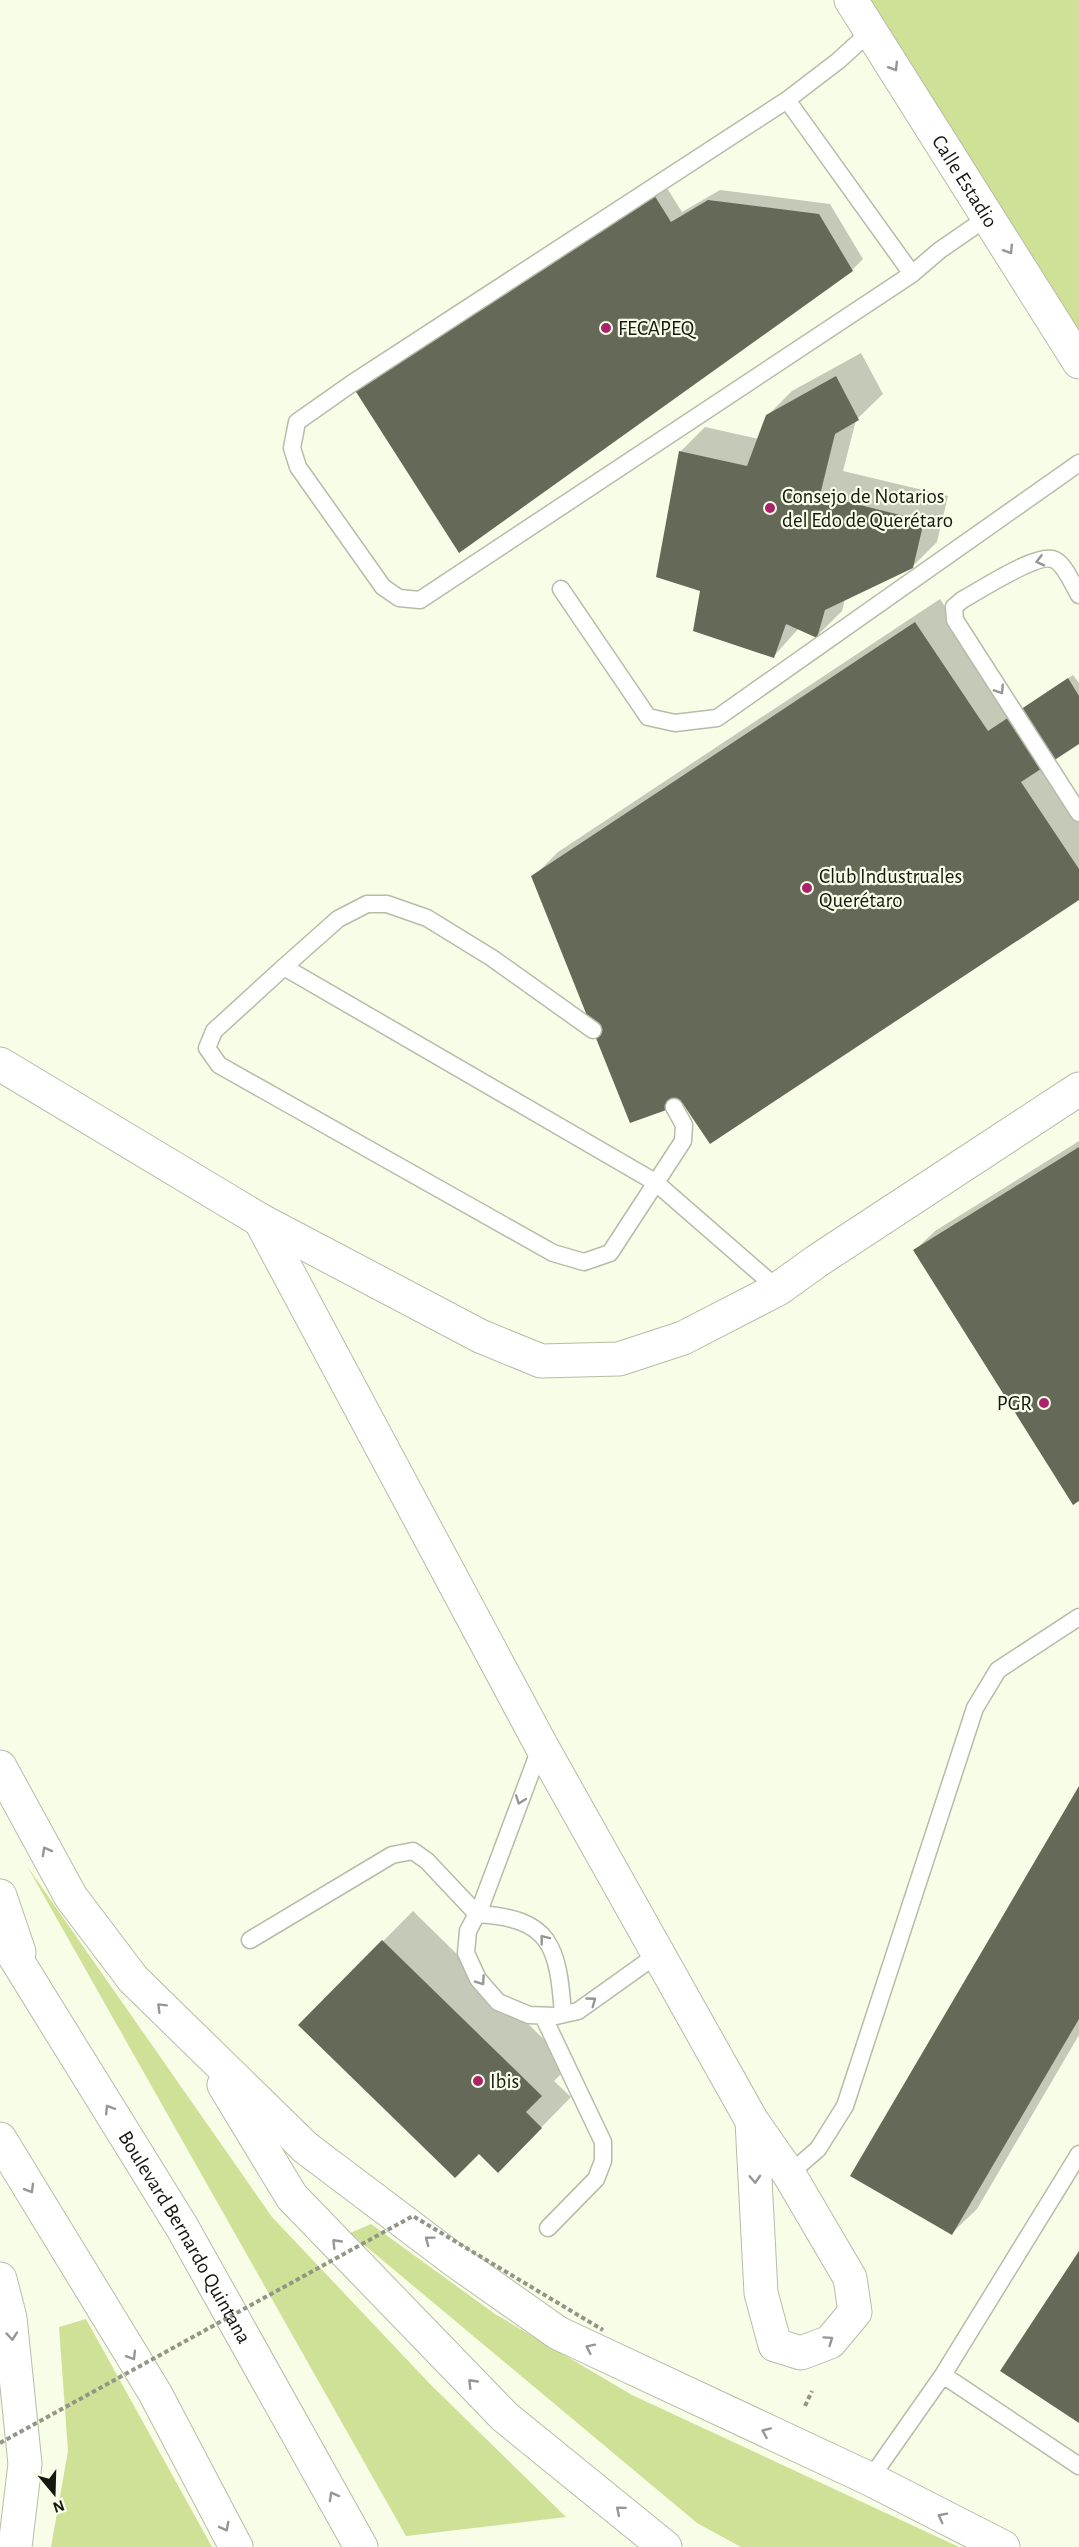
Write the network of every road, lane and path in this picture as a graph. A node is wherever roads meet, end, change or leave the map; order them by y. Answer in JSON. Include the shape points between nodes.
{"nodes":[{"id":1,"x":851,"y":0,"type":"edge"},
{"id":2,"x":871,"y":31,"type":"junction"},
{"id":3,"x":787,"y":100,"type":"junction"},
{"id":4,"x":988,"y":217,"type":"junction"},
{"id":5,"x":912,"y":274,"type":"junction"},
{"id":6,"x":1079,"y":362,"type":"edge"},
{"id":7,"x":1079,"y":463,"type":"edge"},
{"id":8,"x":561,"y":589,"type":"dead end"},
{"id":9,"x":1079,"y":595,"type":"edge"},
{"id":10,"x":1079,"y":813,"type":"edge"},
{"id":11,"x":284,"y":967,"type":"junction"},
{"id":12,"x":592,"y":1030,"type":"dead end"},
{"id":13,"x":0,"y":1064,"type":"edge"},
{"id":14,"x":1079,"y":1089,"type":"edge"},
{"id":15,"x":674,"y":1107,"type":"dead end"},
{"id":16,"x":655,"y":1182,"type":"junction"},
{"id":17,"x":260,"y":1220,"type":"junction"},
{"id":18,"x":778,"y":1289,"type":"junction"},
{"id":19,"x":1079,"y":1617,"type":"edge"},
{"id":20,"x":541,"y":1746,"type":"junction"},
{"id":21,"x":0,"y":1767,"type":"edge"},
{"id":22,"x":0,"y":1896,"type":"edge"},
{"id":23,"x":477,"y":1914,"type":"junction"},
{"id":24,"x":0,"y":1933,"type":"edge"},
{"id":25,"x":250,"y":1940,"type":"dead end"},
{"id":26,"x":658,"y":1954,"type":"junction"},
{"id":27,"x":29,"y":1982,"type":"junction"},
{"id":28,"x":563,"y":2014,"type":"junction"},
{"id":29,"x":543,"y":2016,"type":"junction"},
{"id":30,"x":202,"y":2049,"type":"junction"},
{"id":31,"x":752,"y":2121,"type":"junction"},
{"id":32,"x":0,"y":2139,"type":"edge"},
{"id":33,"x":1079,"y":2154,"type":"edge"},
{"id":34,"x":789,"y":2174,"type":"junction"},
{"id":35,"x":548,"y":2228,"type":"dead end"},
{"id":36,"x":0,"y":2279,"type":"edge"},
{"id":37,"x":603,"y":2330,"type":"dead end"},
{"id":38,"x":942,"y":2375,"type":"junction"},
{"id":39,"x":812,"y":2390,"type":"dead end"},
{"id":40,"x":807,"y":2403,"type":"dead end"},
{"id":41,"x":0,"y":2443,"type":"edge"},
{"id":42,"x":1079,"y":2466,"type":"edge"},
{"id":43,"x":870,"y":2479,"type":"junction"},
{"id":44,"x":15,"y":2547,"type":"edge"},
{"id":45,"x":236,"y":2547,"type":"edge"},
{"id":46,"x":361,"y":2547,"type":"edge"},
{"id":47,"x":665,"y":2547,"type":"edge"},
{"id":48,"x":1003,"y":2547,"type":"edge"}],
"edges":[{"from":1,"to":2,"type":"main road","name":"Calle Estadio"},
{"from":2,"to":3,"type":"lane"},
{"from":2,"to":4,"type":"main road","name":"Calle Estadio","one_way":true},
{"from":3,"to":5,"type":"lane"},
{"from":3,"to":5,"type":"lane","via":[[297,422],[292,448],[298,467],[383,587],[399,598],[420,600]]},
{"from":4,"to":5,"type":"lane","via":[[940,249]]},
{"from":4,"to":6,"type":"main road","name":"Calle Estadio","one_way":true},
{"from":7,"to":8,"type":"lane","via":[[717,718],[675,723],[648,717]]},
{"from":9,"to":10,"type":"lane","one_way":true,"via":[[1058,561],[1049,558],[1033,562],[954,607],[954,620]]},
{"from":11,"to":12,"type":"lane","via":[[338,919],[367,904],[387,903],[427,918],[492,958]]},
{"from":11,"to":16,"type":"lane"},
{"from":11,"to":16,"type":"lane","via":[[214,1031],[207,1048],[219,1065],[553,1253],[584,1262],[610,1253]]},
{"from":13,"to":17,"type":"main road"},
{"from":14,"to":18,"type":"main road"},
{"from":15,"to":16,"type":"lane","via":[[684,1125],[683,1141]]},
{"from":16,"to":18,"type":"lane"},
{"from":17,"to":18,"type":"main road","via":[[480,1336],[541,1361],[620,1359],[683,1338]]},
{"from":17,"to":20,"type":"main road"},
{"from":19,"to":34,"type":"lane","via":[[998,1670],[975,1708],[845,2106],[818,2149]]},
{"from":20,"to":23,"type":"lane","one_way":true},
{"from":20,"to":26,"type":"main road"},
{"from":30,"to":21,"type":"main road","one_way":true,"via":[[133,1979],[71,1897]]},
{"from":22,"to":27,"type":"main road"},
{"from":23,"to":25,"type":"lane","via":[[428,1861],[413,1851],[392,1855]]},
{"from":28,"to":23,"type":"lane","one_way":true,"via":[[556,1960],[545,1938],[527,1923],[506,1915]]},
{"from":23,"to":29,"type":"lane","one_way":true,"via":[[468,1931],[466,1953],[478,1979],[498,2002],[529,2015]]},
{"from":24,"to":27,"type":"main road","name":"Boulevard Bernardo Quintana"},
{"from":28,"to":26,"type":"lane","one_way":true,"via":[[578,2012]]},
{"from":26,"to":31,"type":"main road"},
{"from":46,"to":27,"type":"main road","name":"Boulevard Bernardo Quintana","one_way":true,"via":[[182,2227]]},
{"from":28,"to":29,"type":"lane"},
{"from":29,"to":35,"type":"lane","via":[[603,2142],[603,2161],[596,2179]]},
{"from":43,"to":30,"type":"main road","one_way":true,"via":[[558,2332],[306,2148]]},
{"from":47,"to":30,"type":"main road","one_way":true,"via":[[505,2417],[292,2197]]},
{"from":31,"to":34,"type":"main road"},
{"from":31,"to":34,"type":"main road","one_way":true,"via":[[761,2293],[775,2345],[801,2353],[830,2342],[855,2312],[850,2278]]},
{"from":32,"to":45,"type":"main road","one_way":true,"via":[[154,2393]]},
{"from":33,"to":38,"type":"lane"},
{"from":36,"to":44,"type":"main road","one_way":true,"via":[[10,2318],[25,2464]]},
{"from":37,"to":41,"type":"path","bridge":true,"via":[[413,2216]]},
{"from":38,"to":42,"type":"lane"},
{"from":38,"to":43,"type":"lane"},
{"from":39,"to":40,"type":"path"},
{"from":48,"to":43,"type":"main road","one_way":true}]}
